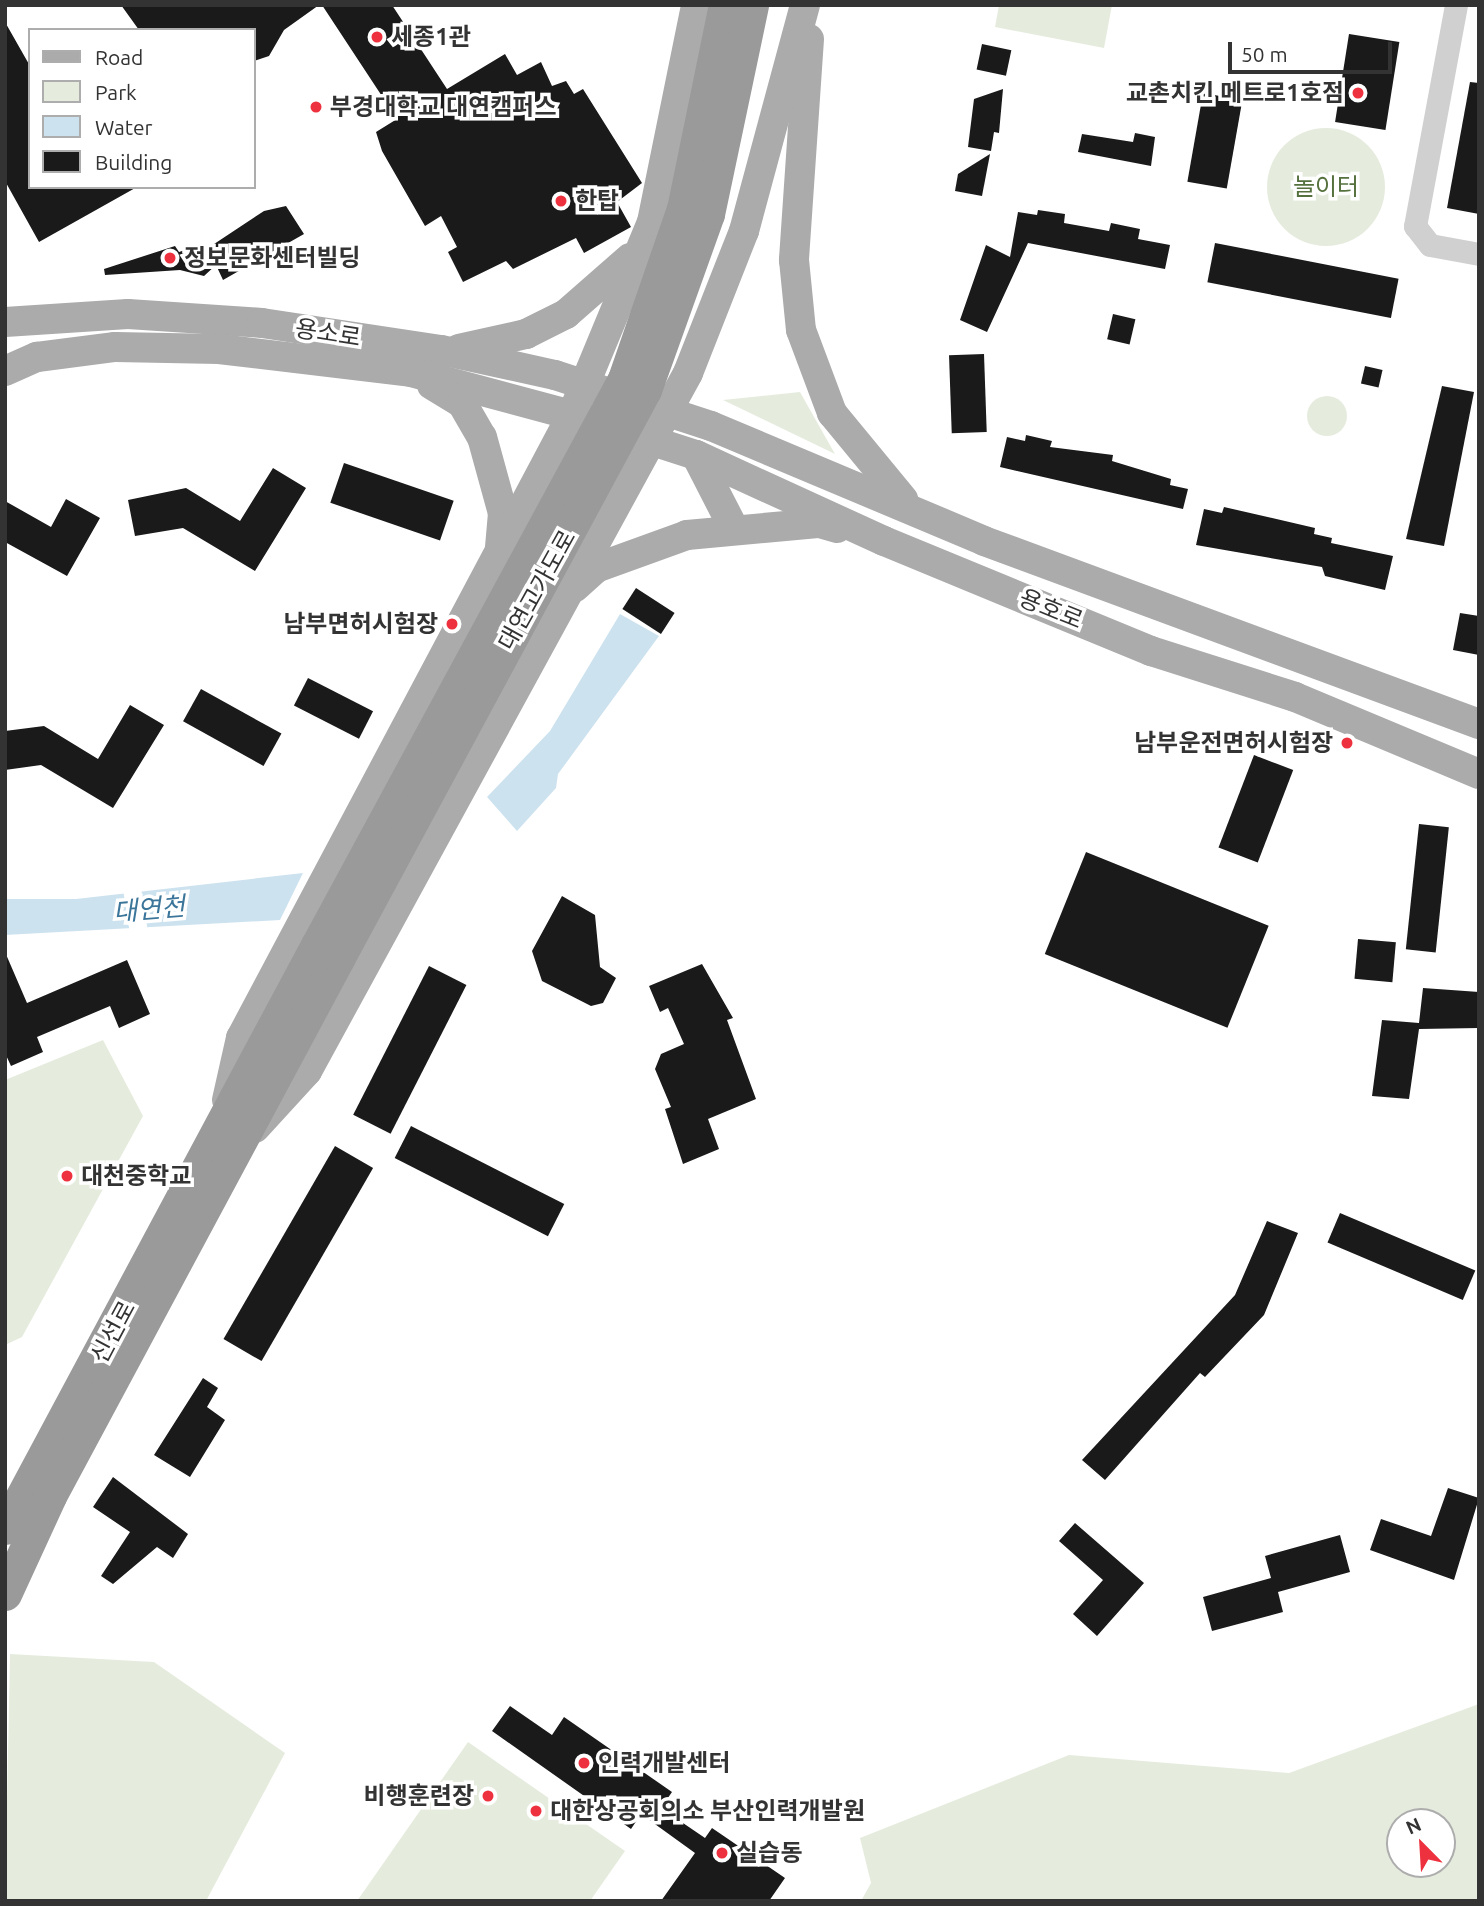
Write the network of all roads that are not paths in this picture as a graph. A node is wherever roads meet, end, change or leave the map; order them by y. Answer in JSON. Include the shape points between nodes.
{"nodes":[{"id":1,"x":695,"y":5,"type":"edge"},
{"id":2,"x":726,"y":5,"type":"edge"},
{"id":3,"x":752,"y":5,"type":"edge"},
{"id":4,"x":805,"y":5,"type":"edge"},
{"id":5,"x":811,"y":5,"type":"edge"},
{"id":6,"x":1457,"y":5,"type":"edge"},
{"id":7,"x":652,"y":222,"type":"junction"},
{"id":8,"x":1479,"y":254,"type":"edge"},
{"id":9,"x":5,"y":322,"type":"edge"},
{"id":10,"x":441,"y":350,"type":"junction"},
{"id":11,"x":5,"y":371,"type":"edge"},
{"id":12,"x":411,"y":372,"type":"junction"},
{"id":13,"x":584,"y":384,"type":"junction"},
{"id":14,"x":655,"y":406,"type":"junction"},
{"id":15,"x":572,"y":415,"type":"junction"},
{"id":16,"x":640,"y":435,"type":"junction"},
{"id":17,"x":696,"y":455,"type":"junction"},
{"id":18,"x":913,"y":510,"type":"junction"},
{"id":19,"x":734,"y":529,"type":"junction"},
{"id":20,"x":884,"y":541,"type":"junction"},
{"id":21,"x":499,"y":557,"type":"junction"},
{"id":22,"x":565,"y":597,"type":"junction"},
{"id":23,"x":1385,"y":685,"type":"junction"},
{"id":24,"x":1295,"y":697,"type":"junction"},
{"id":25,"x":1479,"y":724,"type":"edge"},
{"id":26,"x":1471,"y":767,"type":"edge"},
{"id":27,"x":328,"y":951,"type":"junction"},
{"id":28,"x":230,"y":1139,"type":"junction"},
{"id":29,"x":5,"y":1528,"type":"edge"},
{"id":30,"x":5,"y":1594,"type":"edge"}],
"edges":[{"from":1,"to":7,"type":"main road"},
{"from":2,"to":27,"type":"highway","name":"대연고가도로","bridge":true,"via":[[683,209],[624,379]]},
{"from":3,"to":27,"type":"highway","name":"대연고가도로","bridge":true,"via":[[708,214],[645,390]]},
{"from":4,"to":14,"type":"main road","via":[[744,231],[710,324]]},
{"from":5,"to":18,"type":"main road","via":[[794,260],[801,330],[832,413],[871,467]]},
{"from":6,"to":8,"type":"street","via":[[1415,226],[1430,245]]},
{"from":7,"to":10,"type":"main road","via":[[624,267],[566,314],[526,334]]},
{"from":7,"to":13,"type":"main road"},
{"from":9,"to":10,"type":"main road","name":"용소로","via":[[154,316],[262,323]]},
{"from":10,"to":13,"type":"main road","name":"용소로"},
{"from":11,"to":12,"type":"main road","name":"용소로","via":[[37,357],[115,347],[219,349]]},
{"from":12,"to":15,"type":"main road","name":"용소로"},
{"from":12,"to":21,"type":"main road","via":[[462,402],[482,437],[503,513]]},
{"from":13,"to":14,"type":"main road","name":"용소로"},
{"from":13,"to":15,"type":"main road"},
{"from":14,"to":16,"type":"main road"},
{"from":14,"to":18,"type":"main road","name":"용호로"},
{"from":15,"to":16,"type":"main road","name":"용소로"},
{"from":15,"to":21,"type":"main road"},
{"from":16,"to":17,"type":"main road","name":"용호로"},
{"from":16,"to":22,"type":"main road"},
{"from":17,"to":19,"type":"main road"},
{"from":17,"to":20,"type":"main road","name":"용호로"},
{"from":18,"to":23,"type":"main road","name":"용호로","via":[[984,541]]},
{"from":19,"to":20,"type":"main road","via":[[820,523]]},
{"from":19,"to":22,"type":"main road","via":[[687,535],[631,553],[596,568]]},
{"from":20,"to":24,"type":"main road","name":"용호로","via":[[1152,651]]},
{"from":21,"to":28,"type":"main road","via":[[242,1038]]},
{"from":22,"to":28,"type":"main road","via":[[307,1072]]},
{"from":23,"to":24,"type":"main road","via":[[1285,668],[1278,673],[1279,681]]},
{"from":23,"to":25,"type":"main road","name":"용호로"},
{"from":24,"to":26,"type":"main road","name":"용호로"},
{"from":27,"to":28,"type":"highway","name":"대연고가도로"},
{"from":28,"to":29,"type":"highway","name":"신선로"},
{"from":28,"to":30,"type":"highway"}]}
